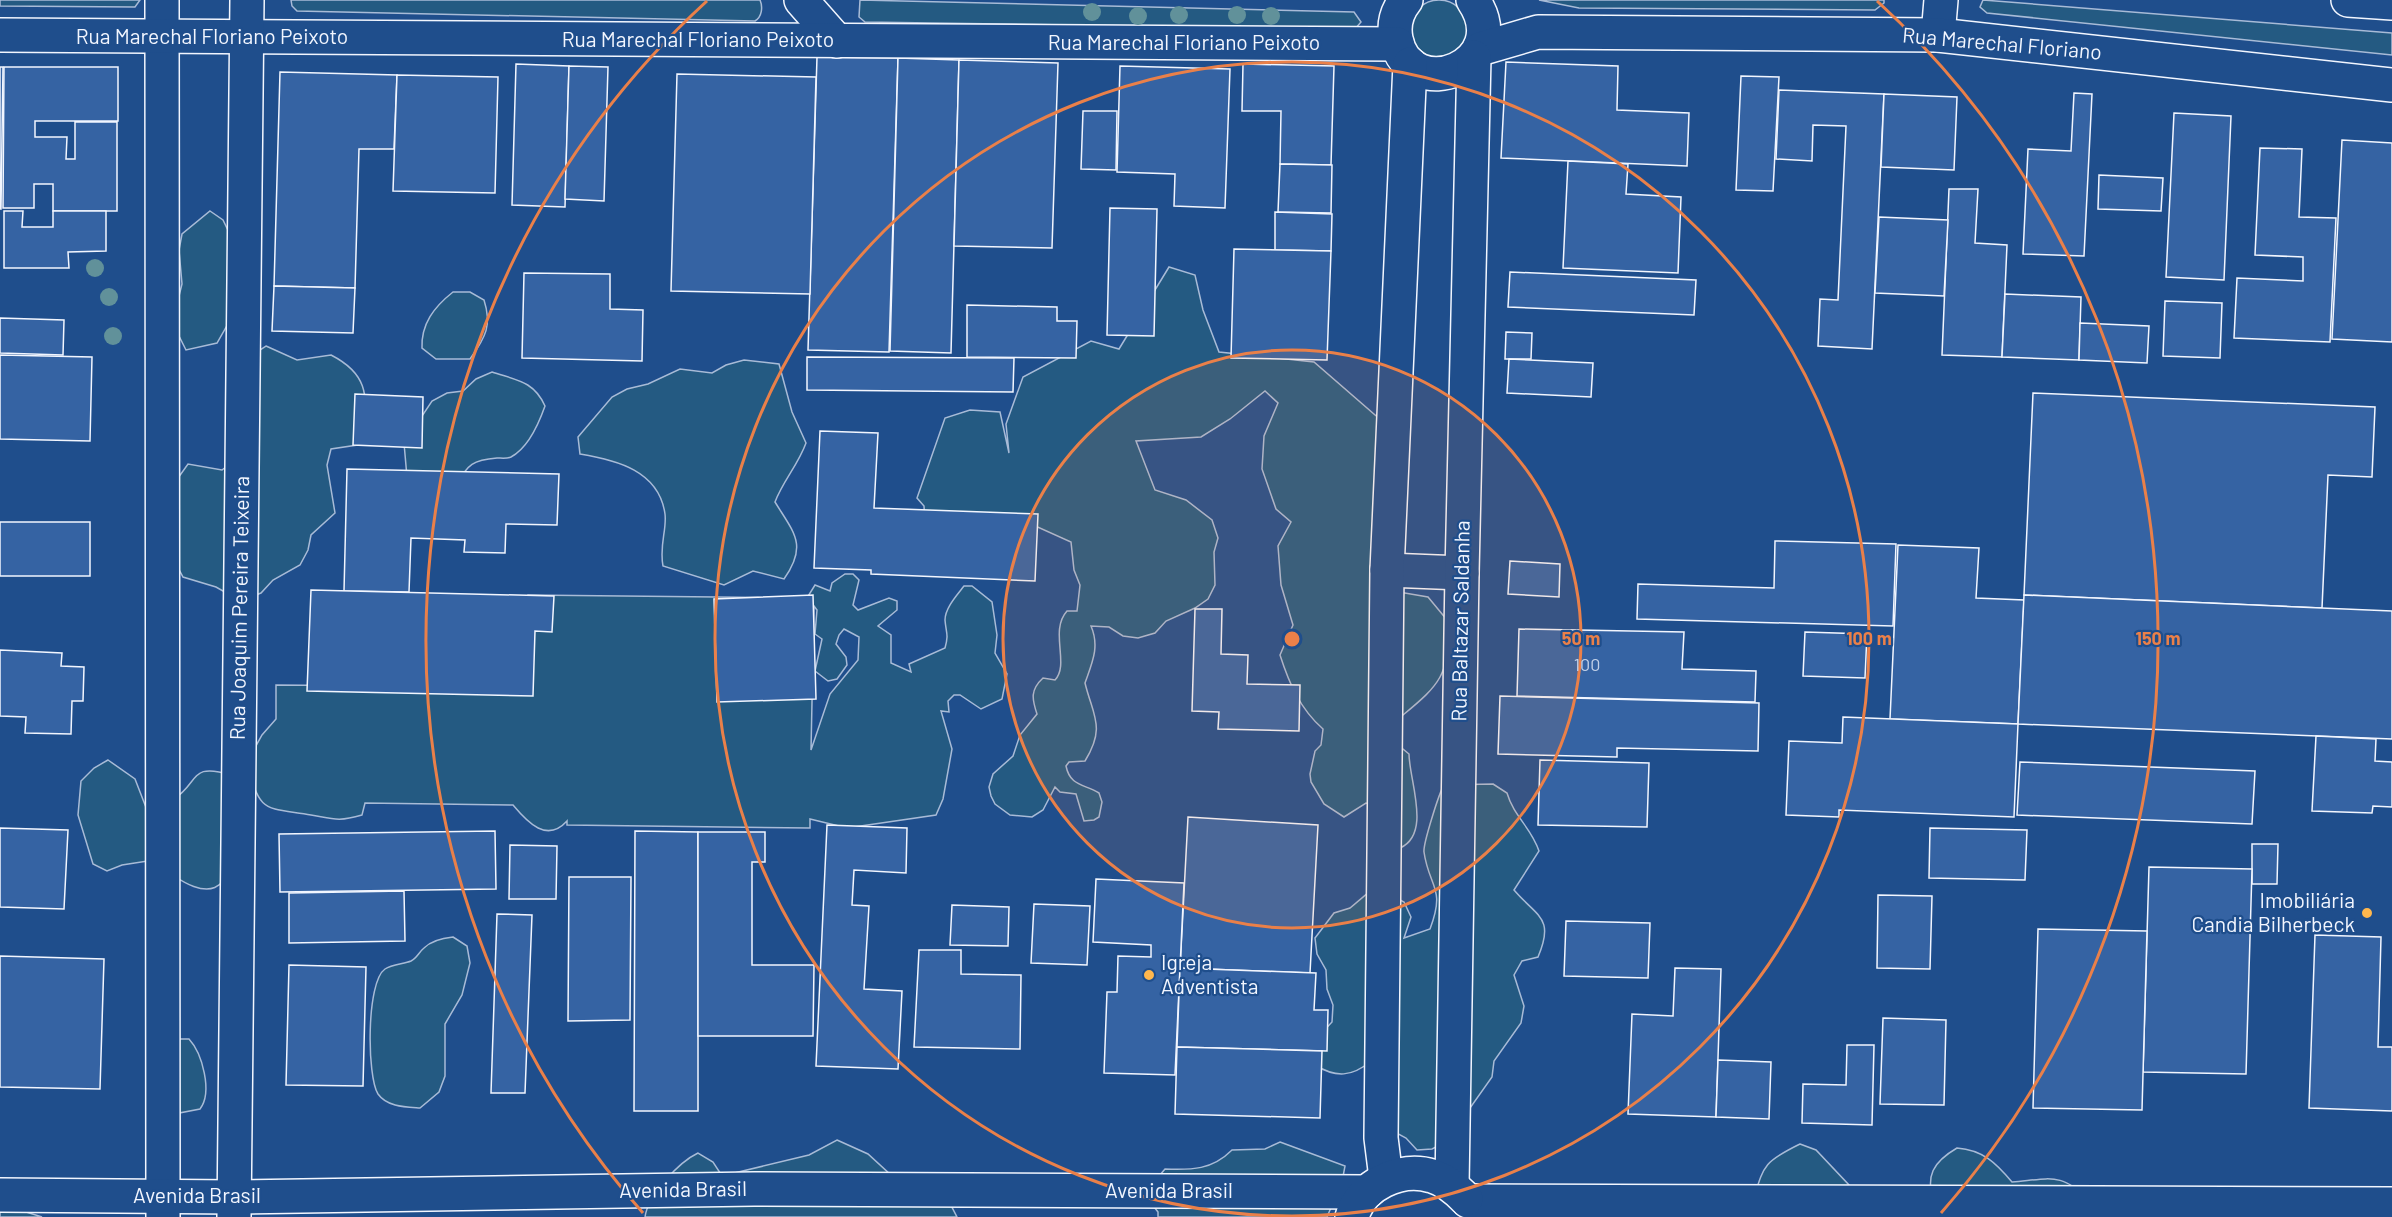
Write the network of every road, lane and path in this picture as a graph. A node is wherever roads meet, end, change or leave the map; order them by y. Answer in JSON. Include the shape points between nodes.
{"nodes":[{"id":1,"x":162,"y":0,"type":"edge"},
{"id":2,"x":248,"y":0,"type":"edge"},
{"id":3,"x":801,"y":0,"type":"edge"},
{"id":4,"x":1406,"y":0,"type":"edge"},
{"id":5,"x":1941,"y":0,"type":"edge"},
{"id":6,"x":2348,"y":0,"type":"edge"},
{"id":7,"x":2392,"y":3,"type":"edge"},
{"id":8,"x":1476,"y":4,"type":"edge"},
{"id":9,"x":1538,"y":32,"type":"junction"},
{"id":10,"x":0,"y":34,"type":"edge"},
{"id":11,"x":1938,"y":35,"type":"junction"},
{"id":12,"x":162,"y":37,"type":"junction"},
{"id":13,"x":247,"y":37,"type":"junction"},
{"id":14,"x":837,"y":41,"type":"junction"},
{"id":15,"x":1477,"y":53,"type":"junction"},
{"id":16,"x":1403,"y":54,"type":"junction"},
{"id":17,"x":2392,"y":85,"type":"edge"},
{"id":18,"x":1387,"y":570,"type":"junction"},
{"id":19,"x":1461,"y":573,"type":"junction"},
{"id":20,"x":0,"y":1195,"type":"edge"},
{"id":21,"x":1368,"y":1196,"type":"edge"},
{"id":22,"x":1465,"y":1201,"type":"edge"},
{"id":23,"x":2392,"y":1204,"type":"edge"},
{"id":24,"x":163,"y":1207,"type":"edge"},
{"id":25,"x":234,"y":1207,"type":"edge"},
{"id":26,"x":2104,"y":1210,"type":"edge"}],
"edges":[{"from":1,"to":12,"type":"main road"},
{"from":2,"to":13,"type":"main road","name":"Rua Joaquim Pereira Teixeira"},
{"from":3,"to":14,"type":"main road"},
{"from":4,"to":16,"type":"main road","via":[[1395,23]]},
{"from":5,"to":11,"type":"main road"},
{"from":6,"to":7,"type":"main road"},
{"from":8,"to":9,"type":"main road","name":"Rua Marechal Floriano"},
{"from":8,"to":15,"type":"main road","name":"Rua Baltazar Saldanha","via":[[1484,28]]},
{"from":9,"to":11,"type":"main road","name":"Rua Marechal Floriano"},
{"from":9,"to":15,"type":"main road","name":"Rua Marechal Floriano"},
{"from":10,"to":12,"type":"main road","name":"Rua Marechal Floriano Peixoto"},
{"from":11,"to":17,"type":"main road","name":"Rua Marechal Floriano"},
{"from":12,"to":13,"type":"main road","name":"Rua Marechal Floriano Peixoto"},
{"from":12,"to":24,"type":"main road"},
{"from":13,"to":14,"type":"main road","name":"Rua Marechal Floriano Peixoto"},
{"from":13,"to":25,"type":"main road","name":"Rua Joaquim Pereira Teixeira"},
{"from":14,"to":16,"type":"main road","name":"Rua Marechal Floriano Peixoto"},
{"from":15,"to":16,"type":"main road","name":"Rua Marechal Floriano Peixoto","via":[[1455,72],[1441,75],[1423,71]]},
{"from":15,"to":19,"type":"main road","name":"Rua Baltazar Saldanha"},
{"from":16,"to":18,"type":"main road"},
{"from":18,"to":19,"type":"main road"},
{"from":18,"to":21,"type":"main road","via":[[1381,1138]]},
{"from":19,"to":22,"type":"main road","name":"Rua Baltazar Saldanha"},
{"from":20,"to":24,"type":"main road","name":"Avenida Brasil"},
{"from":21,"to":22,"type":"main road","name":"Avenida Brasil","via":[[1408,1173],[1431,1175]]},
{"from":21,"to":25,"type":"main road","name":"Avenida Brasil","via":[[754,1189]]},
{"from":22,"to":26,"type":"main road"},
{"from":23,"to":26,"type":"main road"},
{"from":24,"to":25,"type":"main road","name":"Avenida Brasil"}]}
